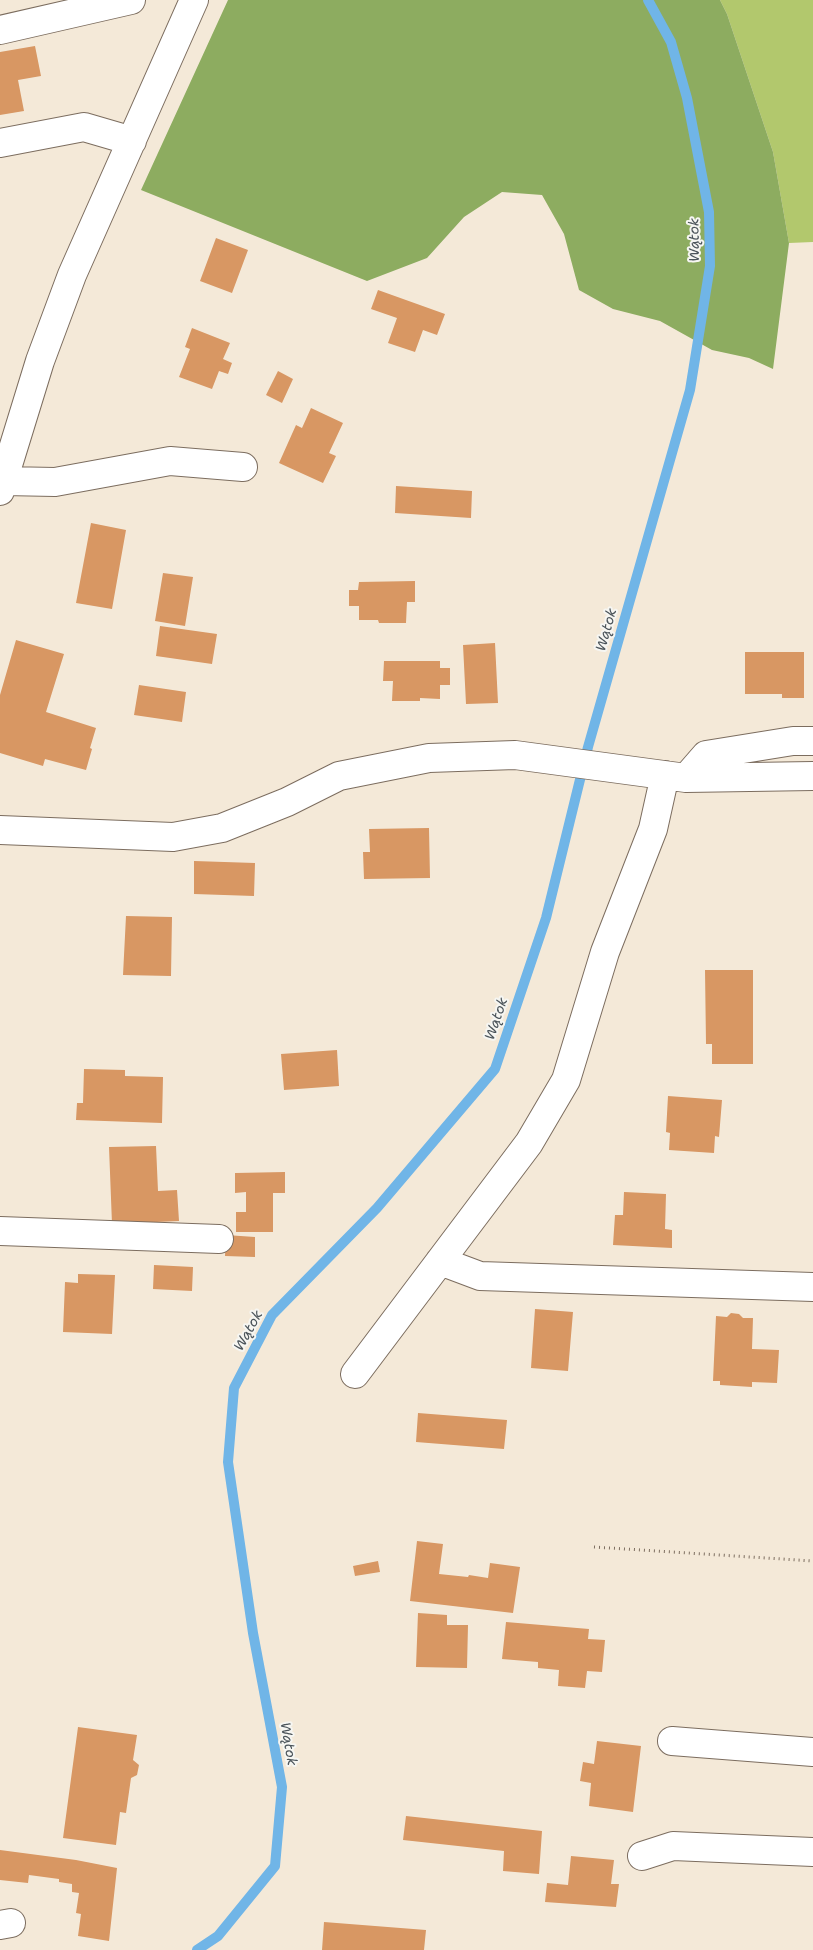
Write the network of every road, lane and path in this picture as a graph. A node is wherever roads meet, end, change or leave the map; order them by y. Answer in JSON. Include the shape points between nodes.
{"nodes":[{"id":1,"x":131,"y":0,"type":"edge"},
{"id":2,"x":184,"y":5,"type":"edge"},
{"id":3,"x":0,"y":30,"type":"edge"},
{"id":4,"x":132,"y":141,"type":"junction"},
{"id":5,"x":0,"y":143,"type":"edge"},
{"id":6,"x":243,"y":467,"type":"dead end"},
{"id":7,"x":2,"y":486,"type":"edge"},
{"id":8,"x":813,"y":741,"type":"edge"},
{"id":9,"x":675,"y":776,"type":"junction"},
{"id":10,"x":813,"y":776,"type":"edge"},
{"id":11,"x":0,"y":830,"type":"edge"},
{"id":12,"x":0,"y":1231,"type":"edge"},
{"id":13,"x":219,"y":1239,"type":"dead end"},
{"id":14,"x":440,"y":1261,"type":"junction"},
{"id":15,"x":813,"y":1287,"type":"edge"},
{"id":16,"x":355,"y":1374,"type":"dead end"},
{"id":17,"x":594,"y":1546,"type":"dead end"},
{"id":18,"x":813,"y":1561,"type":"edge"},
{"id":19,"x":672,"y":1741,"type":"dead end"},
{"id":20,"x":813,"y":1752,"type":"edge"},
{"id":21,"x":813,"y":1852,"type":"edge"},
{"id":22,"x":642,"y":1856,"type":"dead end"}],
"edges":[{"from":1,"to":3,"type":"street"},
{"from":2,"to":4,"type":"street"},
{"from":4,"to":5,"type":"street","via":[[84,128]]},
{"from":4,"to":7,"type":"street","via":[[72,275],[40,361]]},
{"from":6,"to":7,"type":"street","via":[[170,461],[55,482]]},
{"from":8,"to":9,"type":"street","via":[[793,741],[706,755]]},
{"from":9,"to":10,"type":"street"},
{"from":9,"to":11,"type":"street","via":[[515,755],[429,758],[339,776],[287,802],[222,828],[173,837]]},
{"from":9,"to":14,"type":"street","via":[[605,952],[566,1080],[529,1143]]},
{"from":12,"to":13,"type":"street"},
{"from":14,"to":15,"type":"street","via":[[480,1276]]},
{"from":14,"to":16,"type":"street"},
{"from":17,"to":18,"type":"path"},
{"from":19,"to":20,"type":"street"},
{"from":21,"to":22,"type":"street","via":[[673,1846]]}]}
